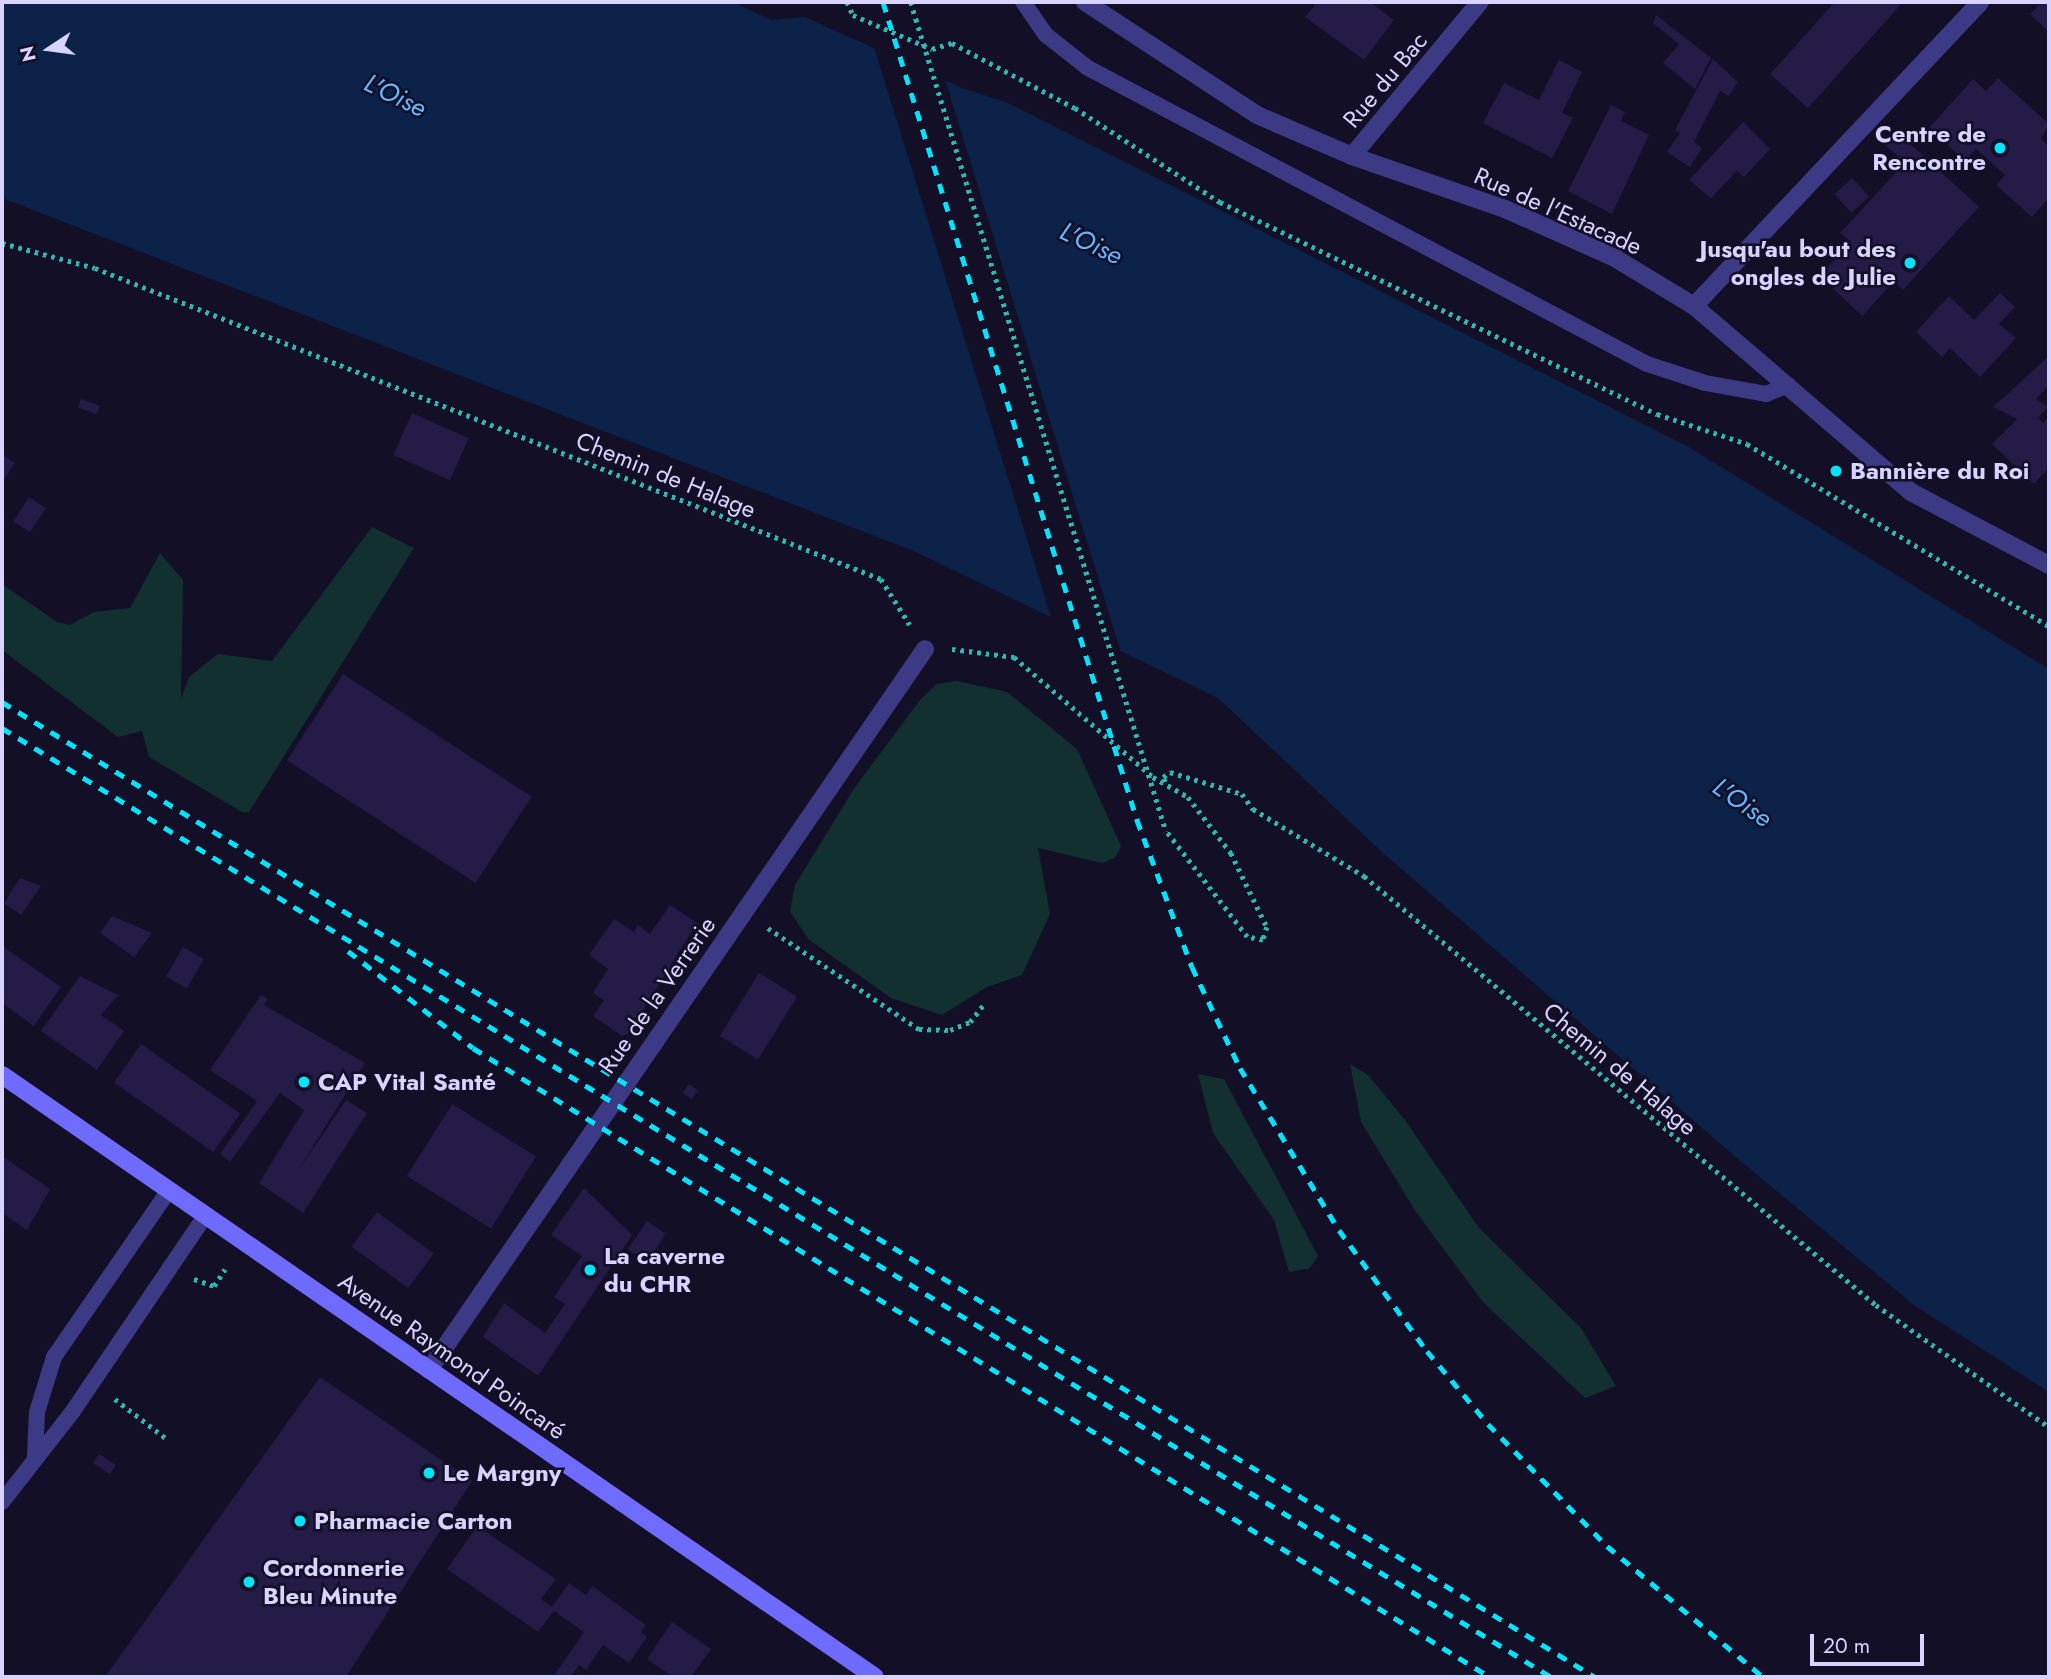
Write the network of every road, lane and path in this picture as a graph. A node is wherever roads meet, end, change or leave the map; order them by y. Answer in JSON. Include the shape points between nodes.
{"nodes":[{"id":1,"x":848,"y":2,"type":"edge"},
{"id":2,"x":911,"y":2,"type":"edge"},
{"id":3,"x":1023,"y":2,"type":"edge"},
{"id":4,"x":1085,"y":2,"type":"edge"},
{"id":5,"x":1480,"y":2,"type":"edge"},
{"id":6,"x":1976,"y":3,"type":"edge"},
{"id":7,"x":1352,"y":156,"type":"junction"},
{"id":8,"x":2,"y":243,"type":"edge"},
{"id":9,"x":1694,"y":306,"type":"junction"},
{"id":10,"x":1788,"y":385,"type":"junction"},
{"id":11,"x":2049,"y":565,"type":"edge"},
{"id":12,"x":2049,"y":626,"type":"edge"},
{"id":13,"x":925,"y":649,"type":"junction"},
{"id":14,"x":1166,"y":772,"type":"junction"},
{"id":15,"x":1153,"y":777,"type":"junction"},
{"id":16,"x":1166,"y":783,"type":"junction"},
{"id":17,"x":743,"y":913,"type":"junction"},
{"id":18,"x":984,"y":1004,"type":"dead end"},
{"id":19,"x":2,"y":1075,"type":"edge"},
{"id":20,"x":169,"y":1191,"type":"junction"},
{"id":21,"x":205,"y":1216,"type":"junction"},
{"id":22,"x":429,"y":1370,"type":"junction"},
{"id":23,"x":149,"y":1424,"type":"dead end"},
{"id":24,"x":2049,"y":1427,"type":"edge"},
{"id":25,"x":167,"y":1438,"type":"dead end"},
{"id":26,"x":35,"y":1455,"type":"junction"},
{"id":27,"x":2,"y":1502,"type":"edge"},
{"id":28,"x":875,"y":1677,"type":"edge"}],
"edges":[{"from":1,"to":12,"type":"path","via":[[853,15],[932,48],[952,43],[1075,108],[1233,208],[1657,414],[1747,444]]},
{"from":2,"to":16,"type":"path","bridge":true,"via":[[1166,831],[1247,937],[1257,942],[1266,935],[1267,927],[1231,853],[1197,805]]},
{"from":3,"to":10,"type":"lane","via":[[1046,35],[1088,68],[1647,364],[1705,383],[1766,394]]},
{"from":4,"to":7,"type":"street","name":"Rue de l'Estacade","via":[[1257,115]]},
{"from":5,"to":7,"type":"street","name":"Rue du Bac"},
{"from":6,"to":9,"type":"street"},
{"from":7,"to":9,"type":"street","name":"Rue de l'Estacade","via":[[1505,209],[1587,245]]},
{"from":8,"to":13,"type":"path","name":"Chemin de Halage","via":[[95,268],[881,579]]},
{"from":9,"to":10,"type":"street","name":"Rue de l'Estacade"},
{"from":10,"to":11,"type":"street","name":"Rue de l'Estacade","via":[[1911,492]]},
{"from":13,"to":15,"type":"path","via":[[970,649],[1014,657]]},
{"from":13,"to":17,"type":"street","name":"Rue de la Verrerie"},
{"from":14,"to":15,"type":"path"},
{"from":14,"to":16,"type":"path"},
{"from":14,"to":24,"type":"path","name":"Chemin de Halage","via":[[1242,794],[1253,809],[1364,876],[1876,1305]]},
{"from":15,"to":16,"type":"path"},
{"from":17,"to":18,"type":"path","via":[[919,1029],[960,1026],[970,1022]]},
{"from":17,"to":22,"type":"street","name":"Rue de la Verrerie"},
{"from":19,"to":20,"type":"main road","name":"Avenue Raymond Poincaré"},
{"from":20,"to":21,"type":"main road","name":"Avenue Raymond Poincaré"},
{"from":20,"to":26,"type":"lane","via":[[54,1357],[37,1412]]},
{"from":21,"to":22,"type":"main road","name":"Avenue Raymond Poincaré"},
{"from":21,"to":26,"type":"lane","via":[[73,1411]]},
{"from":22,"to":28,"type":"main road","name":"Avenue Raymond Poincaré"},
{"from":23,"to":25,"type":"path"},
{"from":26,"to":27,"type":"lane"}]}
